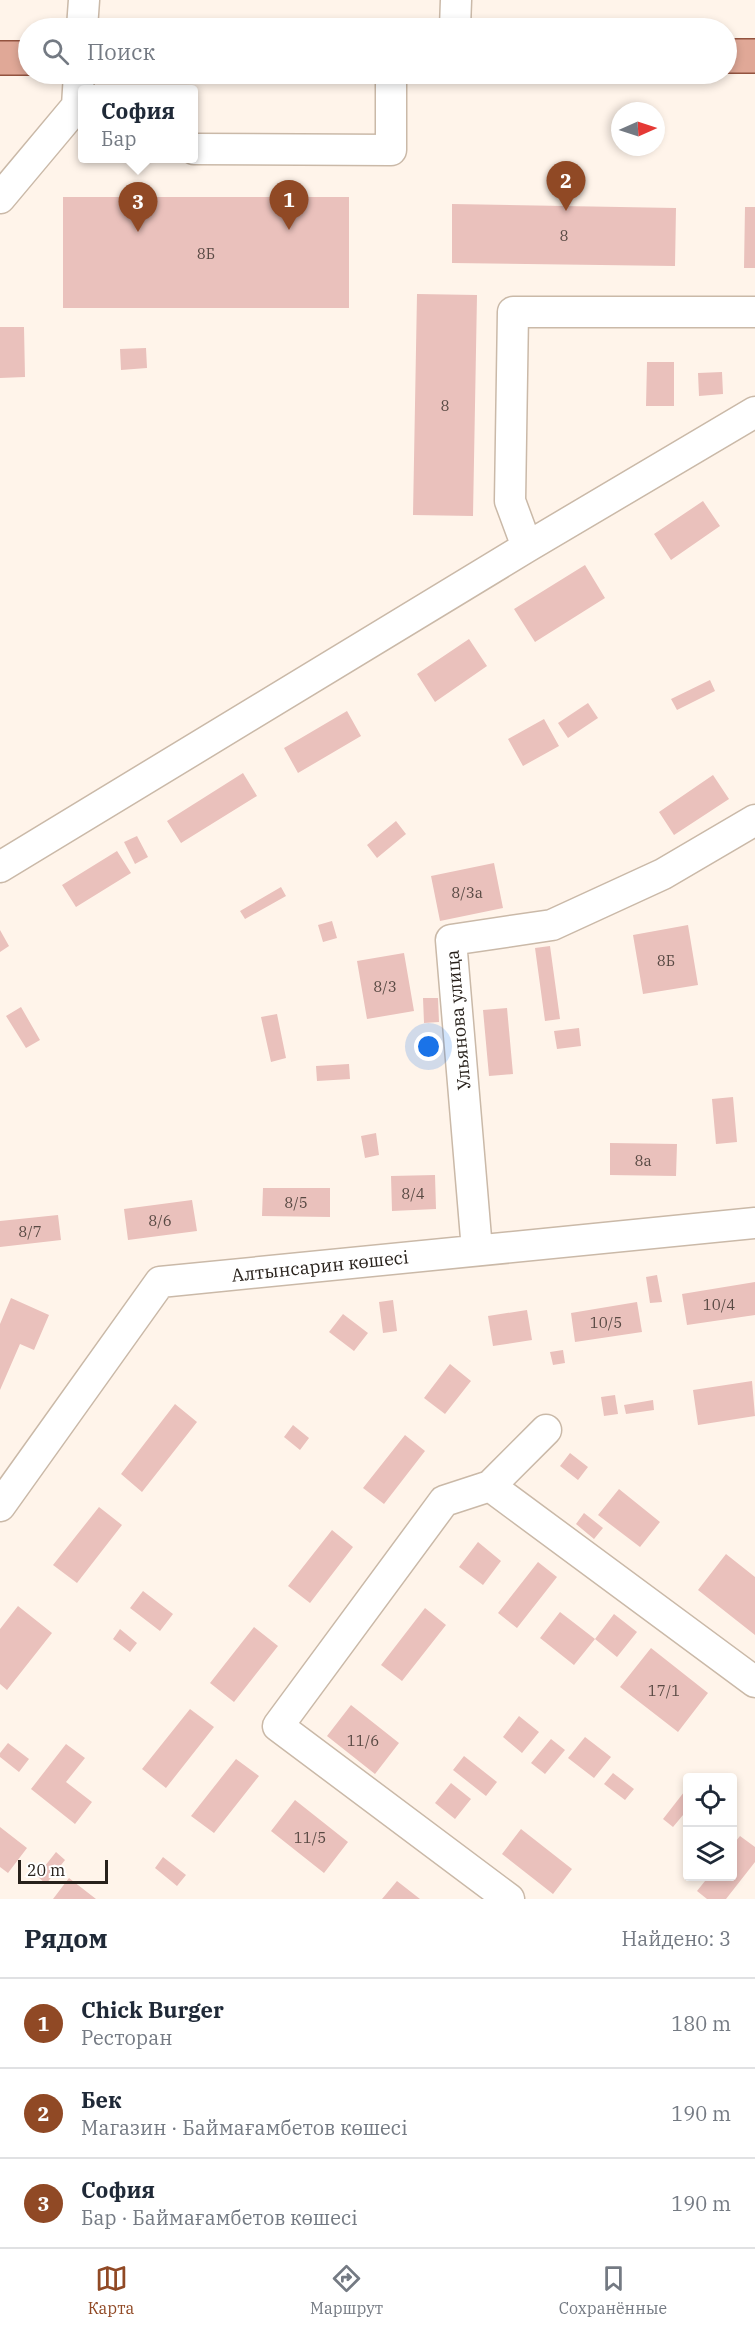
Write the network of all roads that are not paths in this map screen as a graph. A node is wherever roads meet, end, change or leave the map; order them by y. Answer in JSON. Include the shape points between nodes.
{"nodes":[{"id":1,"x":84,"y":0,"type":"edge"},
{"id":2,"x":456,"y":0,"type":"edge"},
{"id":3,"x":83,"y":18,"type":"edge"},
{"id":4,"x":455,"y":18,"type":"edge"},
{"id":5,"x":737,"y":56,"type":"edge"},
{"id":6,"x":755,"y":56,"type":"edge"},
{"id":7,"x":18,"y":57,"type":"edge"},
{"id":8,"x":0,"y":58,"type":"edge"},
{"id":9,"x":391,"y":84,"type":"edge"},
{"id":10,"x":78,"y":90,"type":"edge"},
{"id":11,"x":198,"y":149,"type":"edge"},
{"id":12,"x":0,"y":198,"type":"edge"},
{"id":13,"x":755,"y":312,"type":"edge"},
{"id":14,"x":755,"y":412,"type":"edge"},
{"id":15,"x":527,"y":547,"type":"junction"},
{"id":16,"x":755,"y":820,"type":"edge"},
{"id":17,"x":0,"y":867,"type":"edge"},
{"id":18,"x":755,"y":1223,"type":"edge"},
{"id":19,"x":477,"y":1250,"type":"junction"},
{"id":20,"x":546,"y":1430,"type":"dead end"},
{"id":21,"x":490,"y":1486,"type":"junction"},
{"id":22,"x":0,"y":1506,"type":"edge"},
{"id":23,"x":755,"y":1682,"type":"edge"},
{"id":24,"x":509,"y":1899,"type":"edge"}],
"edges":[{"from":1,"to":3,"type":"street"},
{"from":2,"to":4,"type":"street"},
{"from":5,"to":6,"type":"main road"},
{"from":7,"to":8,"type":"main road"},
{"from":9,"to":11,"type":"street","via":[[391,150]]},
{"from":10,"to":12,"type":"street","via":[[77,106]]},
{"from":13,"to":15,"type":"street","via":[[513,312],[510,501]]},
{"from":14,"to":15,"type":"street"},
{"from":15,"to":17,"type":"street"},
{"from":16,"to":19,"type":"street","name":"Ульянова улица","via":[[663,874],[552,925],[451,940]]},
{"from":18,"to":19,"type":"street","name":"Алтынсарин көшесі"},
{"from":19,"to":22,"type":"street","name":"Алтынсарин көшесі","via":[[160,1282]]},
{"from":20,"to":21,"type":"street"},
{"from":21,"to":23,"type":"street"},
{"from":21,"to":24,"type":"street","via":[[444,1501],[278,1725]]}]}
